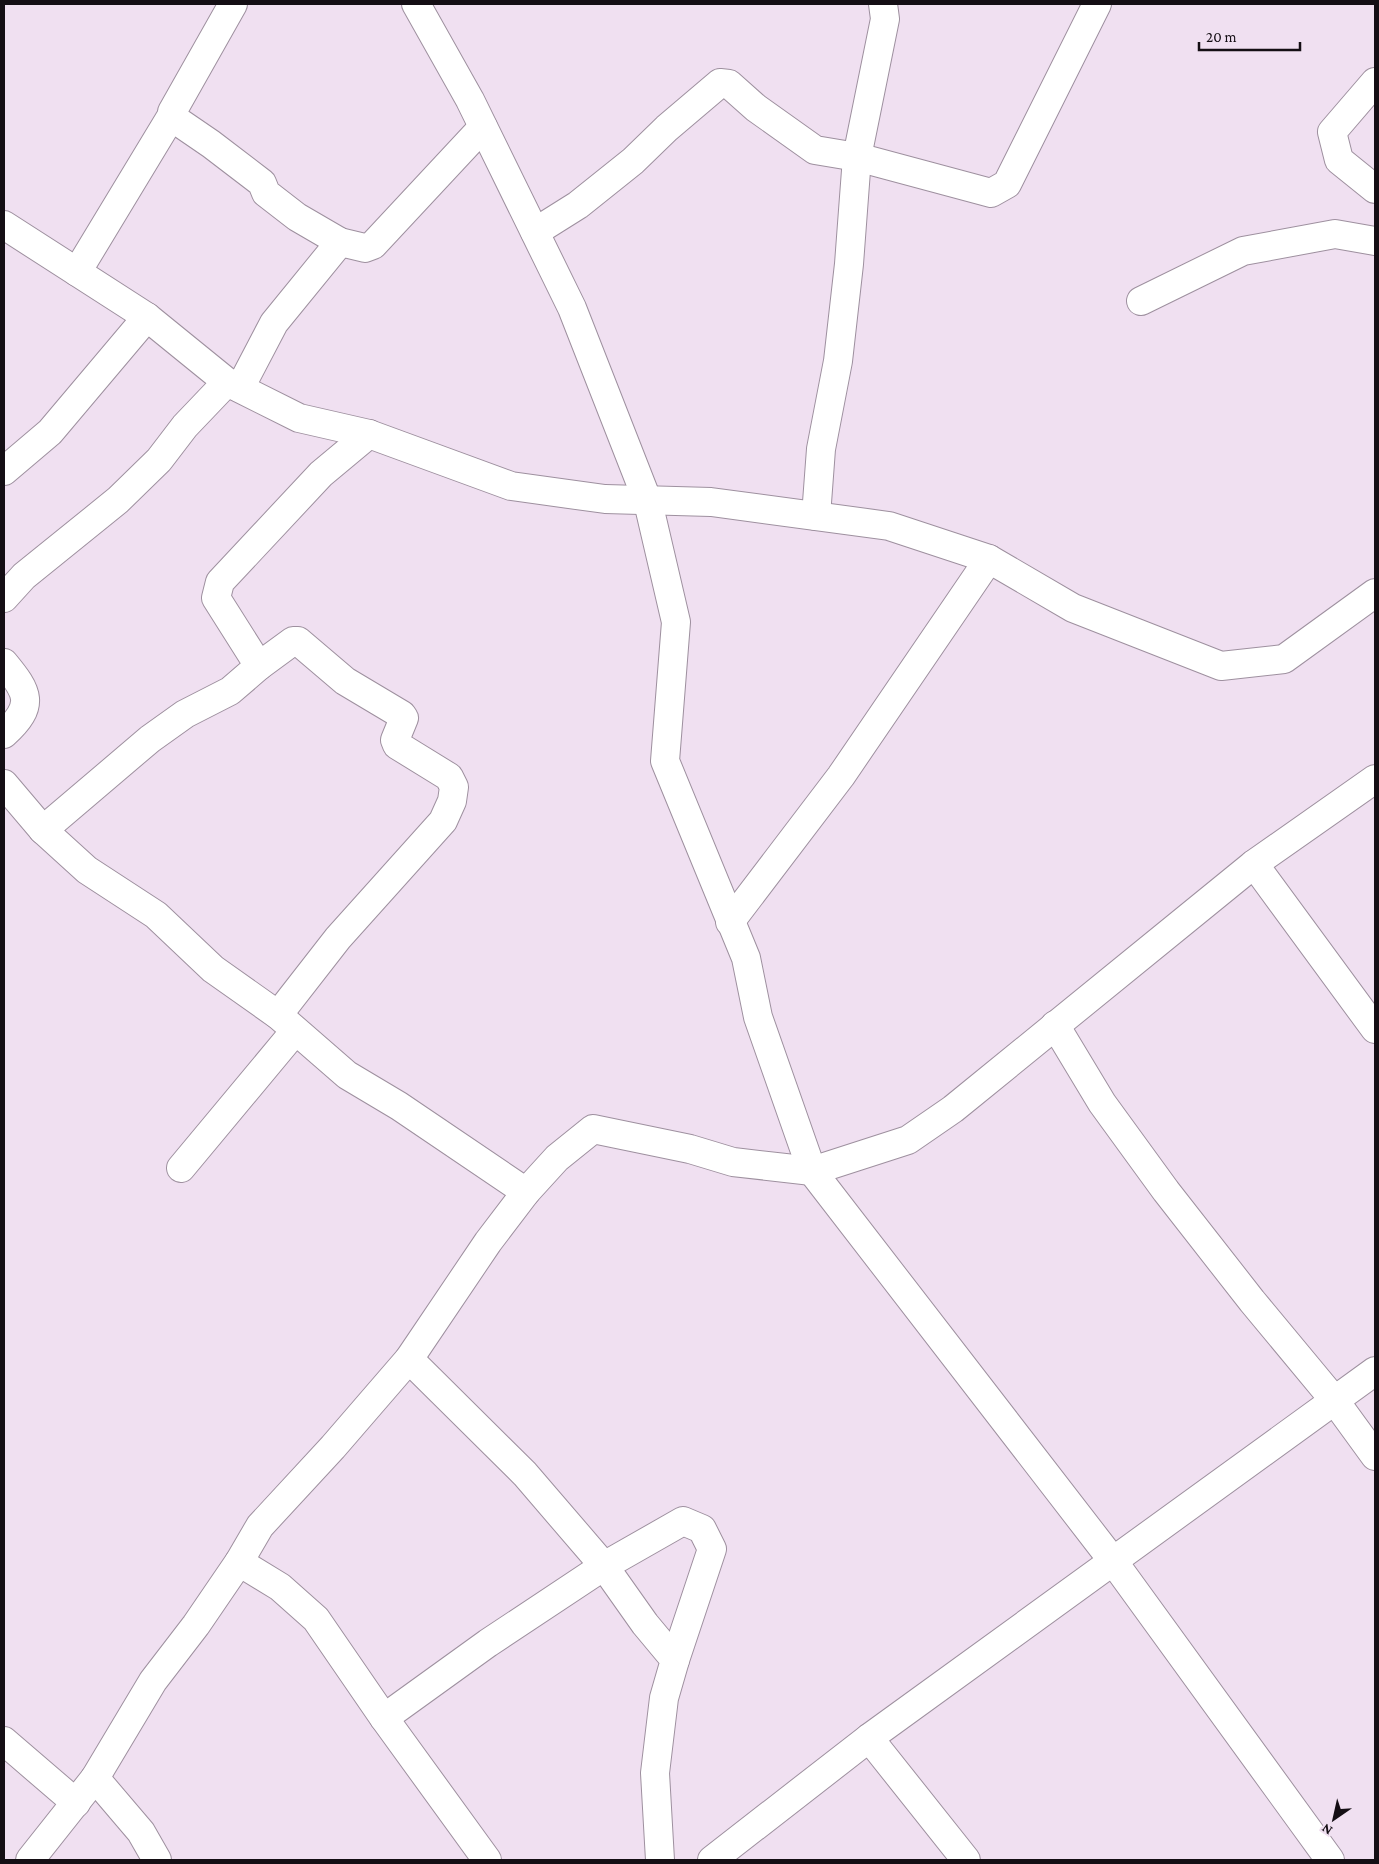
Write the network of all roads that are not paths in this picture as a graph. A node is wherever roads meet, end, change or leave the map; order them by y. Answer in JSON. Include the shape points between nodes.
{"nodes":[{"id":1,"x":233,"y":4,"type":"edge"},
{"id":2,"x":416,"y":4,"type":"edge"},
{"id":3,"x":883,"y":4,"type":"edge"},
{"id":4,"x":1097,"y":4,"type":"edge"},
{"id":5,"x":1375,"y":82,"type":"edge"},
{"id":6,"x":172,"y":115,"type":"junction"},
{"id":7,"x":483,"y":127,"type":"junction"},
{"id":8,"x":857,"y":157,"type":"junction"},
{"id":9,"x":1375,"y":189,"type":"edge"},
{"id":10,"x":4,"y":225,"type":"edge"},
{"id":11,"x":535,"y":232,"type":"junction"},
{"id":12,"x":1375,"y":241,"type":"edge"},
{"id":13,"x":340,"y":242,"type":"junction"},
{"id":14,"x":77,"y":272,"type":"junction"},
{"id":15,"x":1141,"y":301,"type":"dead end"},
{"id":16,"x":147,"y":316,"type":"junction"},
{"id":17,"x":234,"y":385,"type":"junction"},
{"id":18,"x":369,"y":434,"type":"junction"},
{"id":19,"x":4,"y":471,"type":"edge"},
{"id":20,"x":648,"y":502,"type":"junction"},
{"id":21,"x":816,"y":516,"type":"junction"},
{"id":22,"x":989,"y":559,"type":"junction"},
{"id":23,"x":1375,"y":593,"type":"edge"},
{"id":24,"x":4,"y":598,"type":"edge"},
{"id":25,"x":4,"y":663,"type":"edge"},
{"id":26,"x":259,"y":666,"type":"junction"},
{"id":27,"x":4,"y":734,"type":"edge"},
{"id":28,"x":1375,"y":779,"type":"edge"},
{"id":29,"x":4,"y":784,"type":"edge"},
{"id":30,"x":43,"y":830,"type":"junction"},
{"id":31,"x":1254,"y":864,"type":"junction"},
{"id":32,"x":730,"y":922,"type":"junction"},
{"id":33,"x":286,"y":1023,"type":"junction"},
{"id":34,"x":1055,"y":1025,"type":"junction"},
{"id":35,"x":1375,"y":1029,"type":"edge"},
{"id":36,"x":180,"y":1168,"type":"dead end"},
{"id":37,"x":812,"y":1171,"type":"junction"},
{"id":38,"x":526,"y":1192,"type":"junction"},
{"id":39,"x":409,"y":1359,"type":"junction"},
{"id":40,"x":1375,"y":1371,"type":"edge"},
{"id":41,"x":1335,"y":1401,"type":"junction"},
{"id":42,"x":1375,"y":1456,"type":"edge"},
{"id":43,"x":1113,"y":1561,"type":"junction"},
{"id":44,"x":239,"y":1562,"type":"junction"},
{"id":45,"x":604,"y":1566,"type":"junction"},
{"id":46,"x":675,"y":1660,"type":"junction"},
{"id":47,"x":384,"y":1718,"type":"junction"},
{"id":48,"x":869,"y":1738,"type":"junction"},
{"id":49,"x":4,"y":1741,"type":"edge"},
{"id":50,"x":95,"y":1778,"type":"junction"},
{"id":51,"x":76,"y":1803,"type":"junction"},
{"id":52,"x":30,"y":1860,"type":"edge"},
{"id":53,"x":157,"y":1860,"type":"edge"},
{"id":54,"x":487,"y":1860,"type":"edge"},
{"id":55,"x":660,"y":1860,"type":"edge"},
{"id":56,"x":712,"y":1860,"type":"edge"},
{"id":57,"x":966,"y":1860,"type":"edge"},
{"id":58,"x":1330,"y":1860,"type":"edge"}],
"edges":[{"from":1,"to":6,"type":"street"},
{"from":2,"to":7,"type":"street"},
{"from":3,"to":8,"type":"street","via":[[885,19]]},
{"from":4,"to":8,"type":"street","via":[[1007,184],[991,193]]},
{"from":5,"to":9,"type":"street","via":[[1332,132],[1339,160]]},
{"from":6,"to":13,"type":"street","via":[[262,183],[266,193],[297,217]]},
{"from":6,"to":14,"type":"street"},
{"from":7,"to":11,"type":"street"},
{"from":7,"to":13,"type":"street","via":[[373,245],[365,248]]},
{"from":8,"to":11,"type":"street","via":[[815,150],[756,108],[729,84],[720,82],[633,161],[578,205]]},
{"from":8,"to":21,"type":"street","via":[[838,361],[821,449]]},
{"from":10,"to":14,"type":"street"},
{"from":11,"to":20,"type":"street","via":[[572,308]]},
{"from":12,"to":15,"type":"street","via":[[1335,234],[1243,251]]},
{"from":13,"to":17,"type":"street","via":[[274,323]]},
{"from":14,"to":16,"type":"street"},
{"from":16,"to":17,"type":"street"},
{"from":16,"to":19,"type":"street","via":[[50,432]]},
{"from":17,"to":18,"type":"street","via":[[299,418]]},
{"from":17,"to":24,"type":"street","via":[[185,426],[159,460],[118,500],[24,576]]},
{"from":18,"to":20,"type":"street","via":[[511,486],[605,500]]},
{"from":18,"to":26,"type":"street","via":[[321,474],[220,582],[216,598]]},
{"from":20,"to":21,"type":"street","via":[[711,502]]},
{"from":20,"to":32,"type":"street","via":[[676,622],[665,761]]},
{"from":21,"to":22,"type":"street","via":[[889,526]]},
{"from":22,"to":23,"type":"street","via":[[1073,608],[1221,666],[1284,659]]},
{"from":22,"to":32,"type":"street","via":[[841,776]]},
{"from":25,"to":27,"type":"street","via":[[21,684],[26,698],[23,712]]},
{"from":26,"to":30,"type":"street","via":[[230,691],[185,714],[150,739]]},
{"from":26,"to":33,"type":"street","via":[[293,641],[298,641],[345,681],[402,715],[404,718],[395,740],[397,745],[449,777],[454,787],[443,821],[338,938]]},
{"from":28,"to":31,"type":"street"},
{"from":29,"to":30,"type":"street"},
{"from":30,"to":33,"type":"street","via":[[87,870],[156,915],[213,969]]},
{"from":31,"to":34,"type":"street"},
{"from":31,"to":35,"type":"street"},
{"from":32,"to":37,"type":"street","via":[[746,958],[758,1018]]},
{"from":33,"to":36,"type":"street"},
{"from":33,"to":38,"type":"street","via":[[347,1075],[399,1106]]},
{"from":34,"to":37,"type":"street","via":[[953,1109],[908,1140]]},
{"from":34,"to":41,"type":"street","via":[[1102,1103],[1166,1191]]},
{"from":37,"to":38,"type":"street","via":[[733,1162],[690,1148],[593,1129],[557,1158]]},
{"from":37,"to":43,"type":"street"},
{"from":38,"to":39,"type":"street"},
{"from":39,"to":44,"type":"street","via":[[260,1526]]},
{"from":39,"to":45,"type":"street","via":[[526,1474]]},
{"from":40,"to":41,"type":"street"},
{"from":41,"to":42,"type":"street"},
{"from":41,"to":43,"type":"street"},
{"from":43,"to":48,"type":"street"},
{"from":43,"to":58,"type":"street"},
{"from":44,"to":47,"type":"street","via":[[280,1587],[316,1619]]},
{"from":44,"to":50,"type":"street","via":[[153,1681]]},
{"from":45,"to":46,"type":"street"},
{"from":45,"to":46,"type":"street","via":[[684,1521],[702,1529],[712,1549]]},
{"from":45,"to":47,"type":"street","via":[[488,1643]]},
{"from":46,"to":55,"type":"street","via":[[664,1698],[655,1773]]},
{"from":47,"to":54,"type":"street"},
{"from":48,"to":56,"type":"street"},
{"from":48,"to":57,"type":"street"},
{"from":49,"to":51,"type":"street"},
{"from":50,"to":51,"type":"street"},
{"from":50,"to":53,"type":"street","via":[[141,1832]]},
{"from":51,"to":52,"type":"street"}]}
